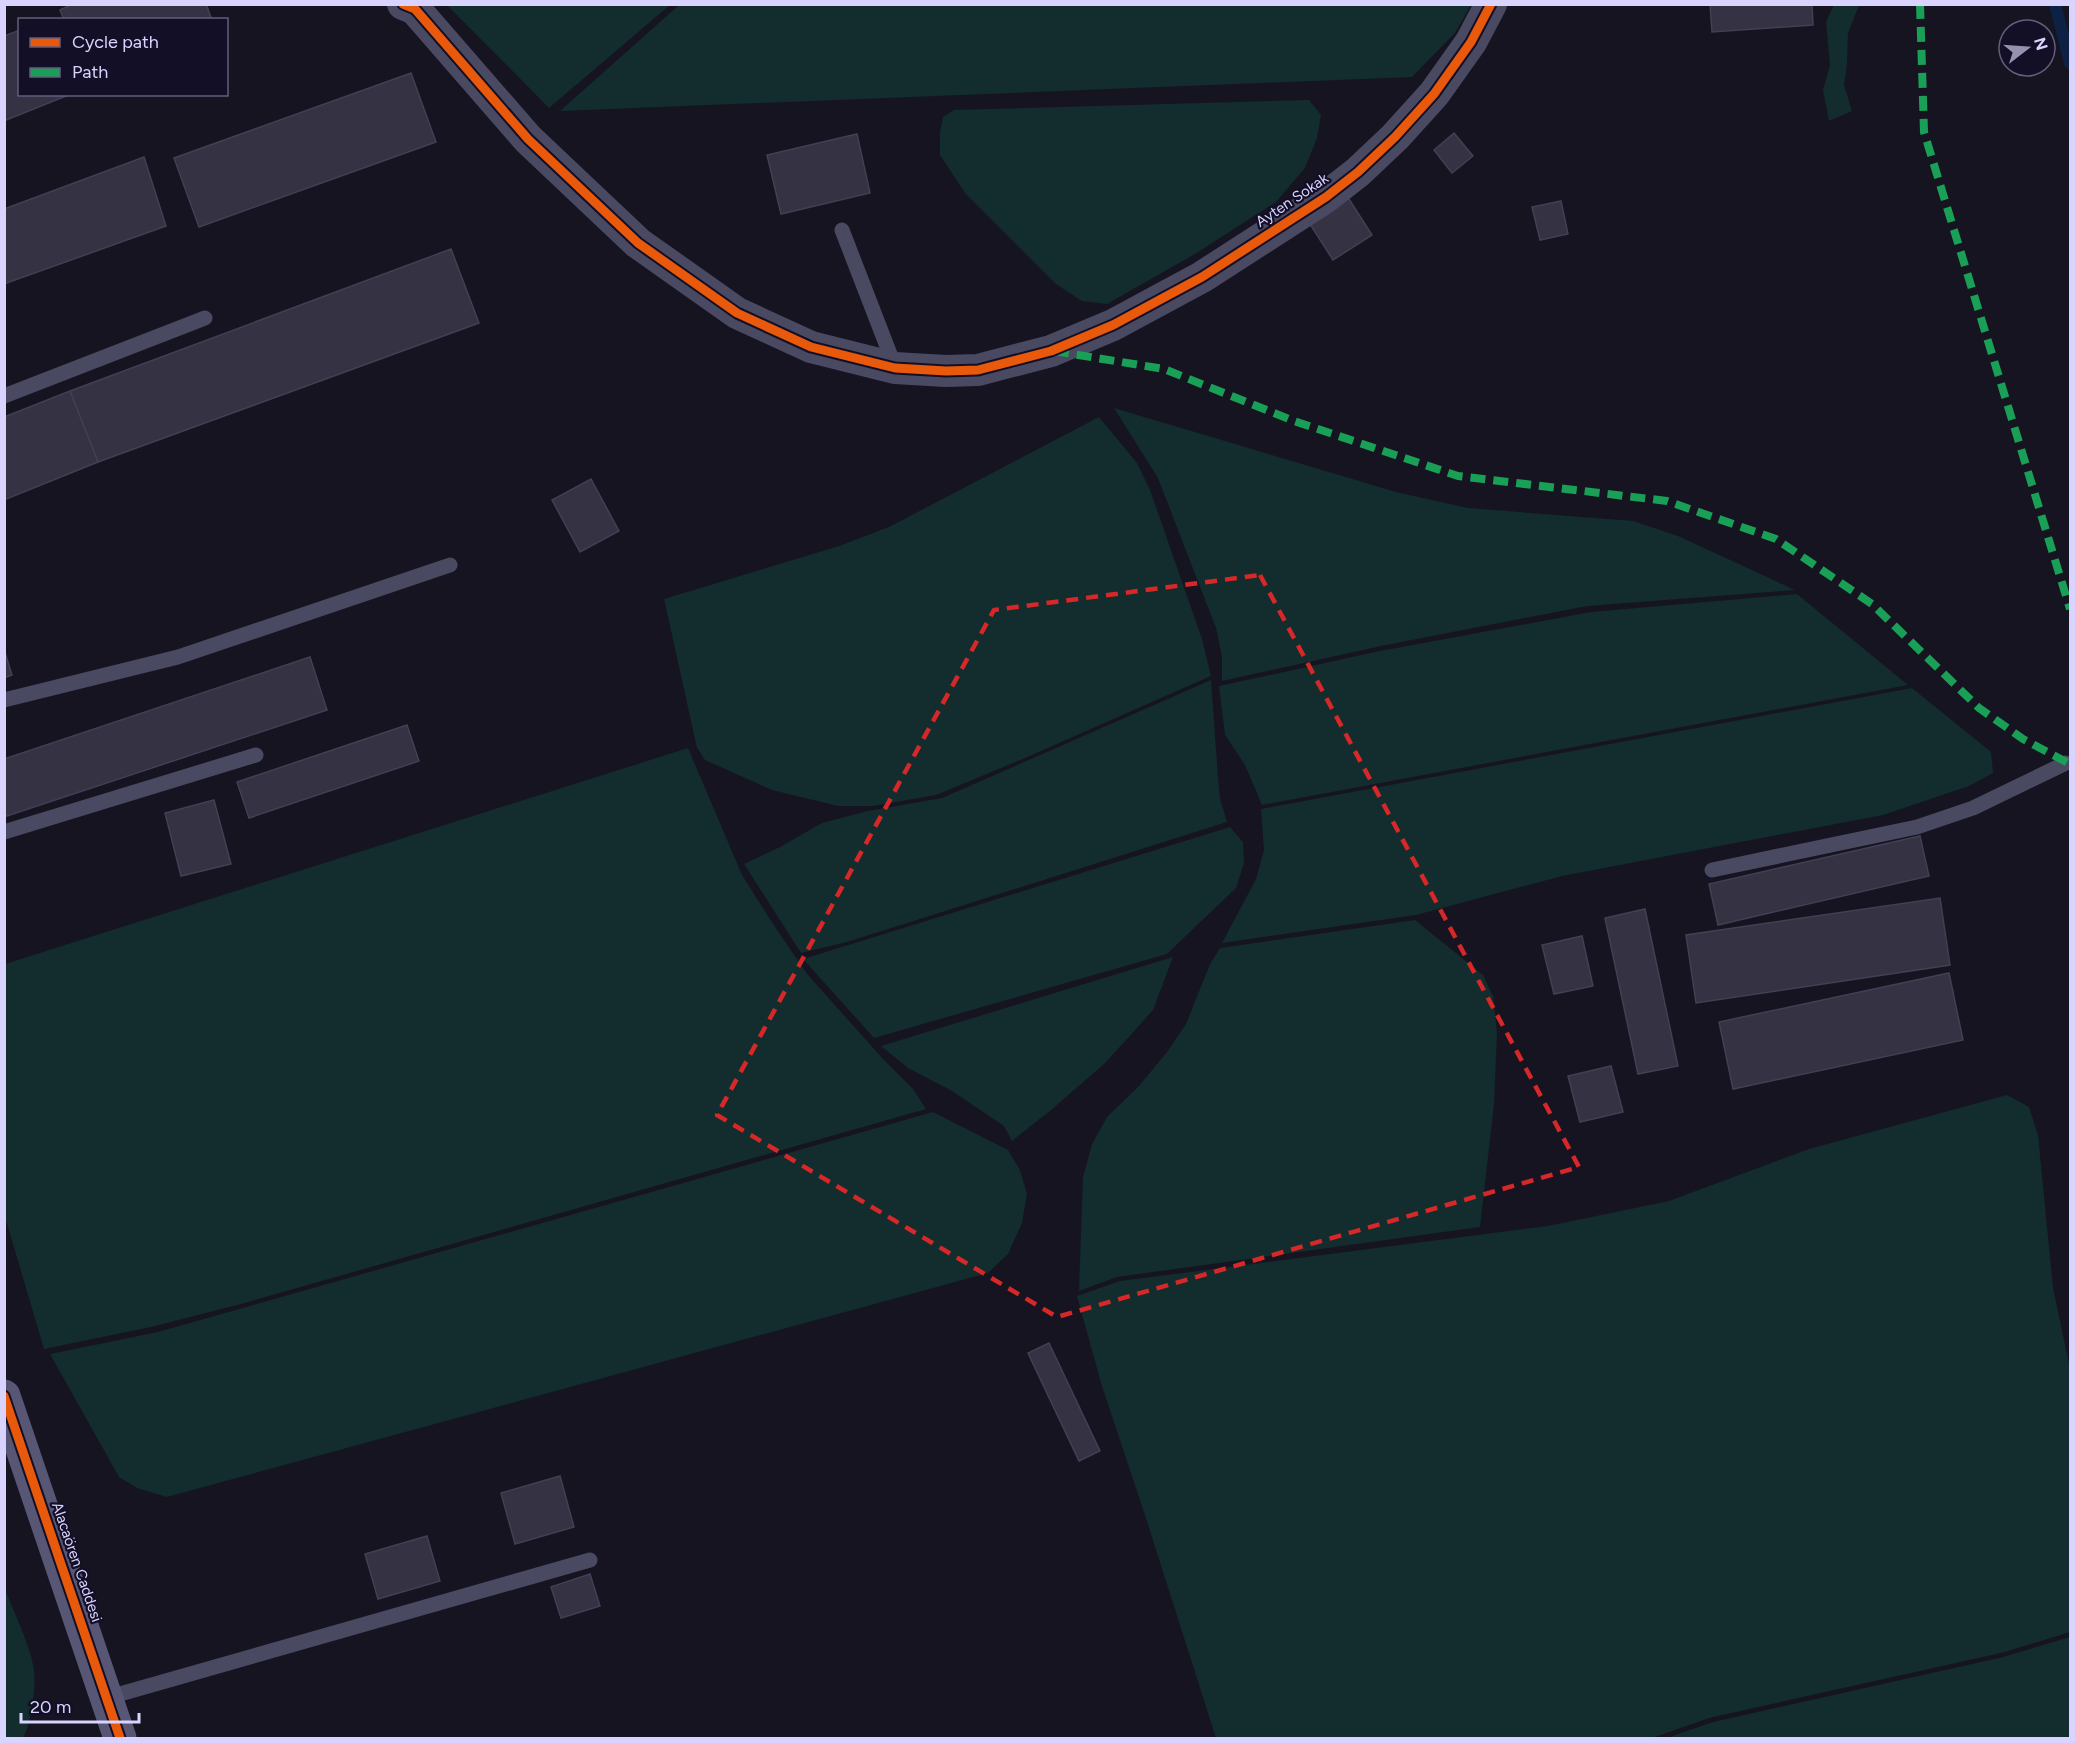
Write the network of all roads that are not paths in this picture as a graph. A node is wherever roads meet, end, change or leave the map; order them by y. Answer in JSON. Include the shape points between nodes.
{"nodes":[{"id":1,"x":403,"y":4,"type":"edge"},
{"id":2,"x":1491,"y":4,"type":"edge"},
{"id":3,"x":842,"y":230,"type":"dead end"},
{"id":4,"x":205,"y":318,"type":"dead end"},
{"id":5,"x":895,"y":368,"type":"junction"},
{"id":6,"x":4,"y":396,"type":"edge"},
{"id":7,"x":450,"y":565,"type":"dead end"},
{"id":8,"x":4,"y":700,"type":"edge"},
{"id":9,"x":256,"y":755,"type":"dead end"},
{"id":10,"x":2066,"y":763,"type":"dead end"},
{"id":11,"x":4,"y":832,"type":"edge"},
{"id":12,"x":1712,"y":870,"type":"dead end"},
{"id":13,"x":4,"y":1396,"type":"edge"},
{"id":14,"x":590,"y":1560,"type":"dead end"},
{"id":15,"x":106,"y":1698,"type":"junction"},
{"id":16,"x":120,"y":1738,"type":"edge"}],
"edges":[{"from":1,"to":5,"type":"street","name":"Ayten Sokak","via":[[415,9],[528,139],[638,243],[737,313],[811,347]]},
{"from":2,"to":5,"type":"street","name":"Ayten Sokak","via":[[1472,42],[1434,94],[1358,172],[1202,277],[1113,325],[1051,351],[978,370]]},
{"from":3,"to":5,"type":"lane"},
{"from":4,"to":6,"type":"lane"},
{"from":7,"to":8,"type":"lane","via":[[178,657]]},
{"from":9,"to":11,"type":"lane"},
{"from":10,"to":12,"type":"lane","via":[[1973,808],[1917,827]]},
{"from":13,"to":15,"type":"street","name":"Alacaören Caddesi"},
{"from":14,"to":15,"type":"lane"},
{"from":15,"to":16,"type":"street","name":"Alacaören Caddesi"}]}
